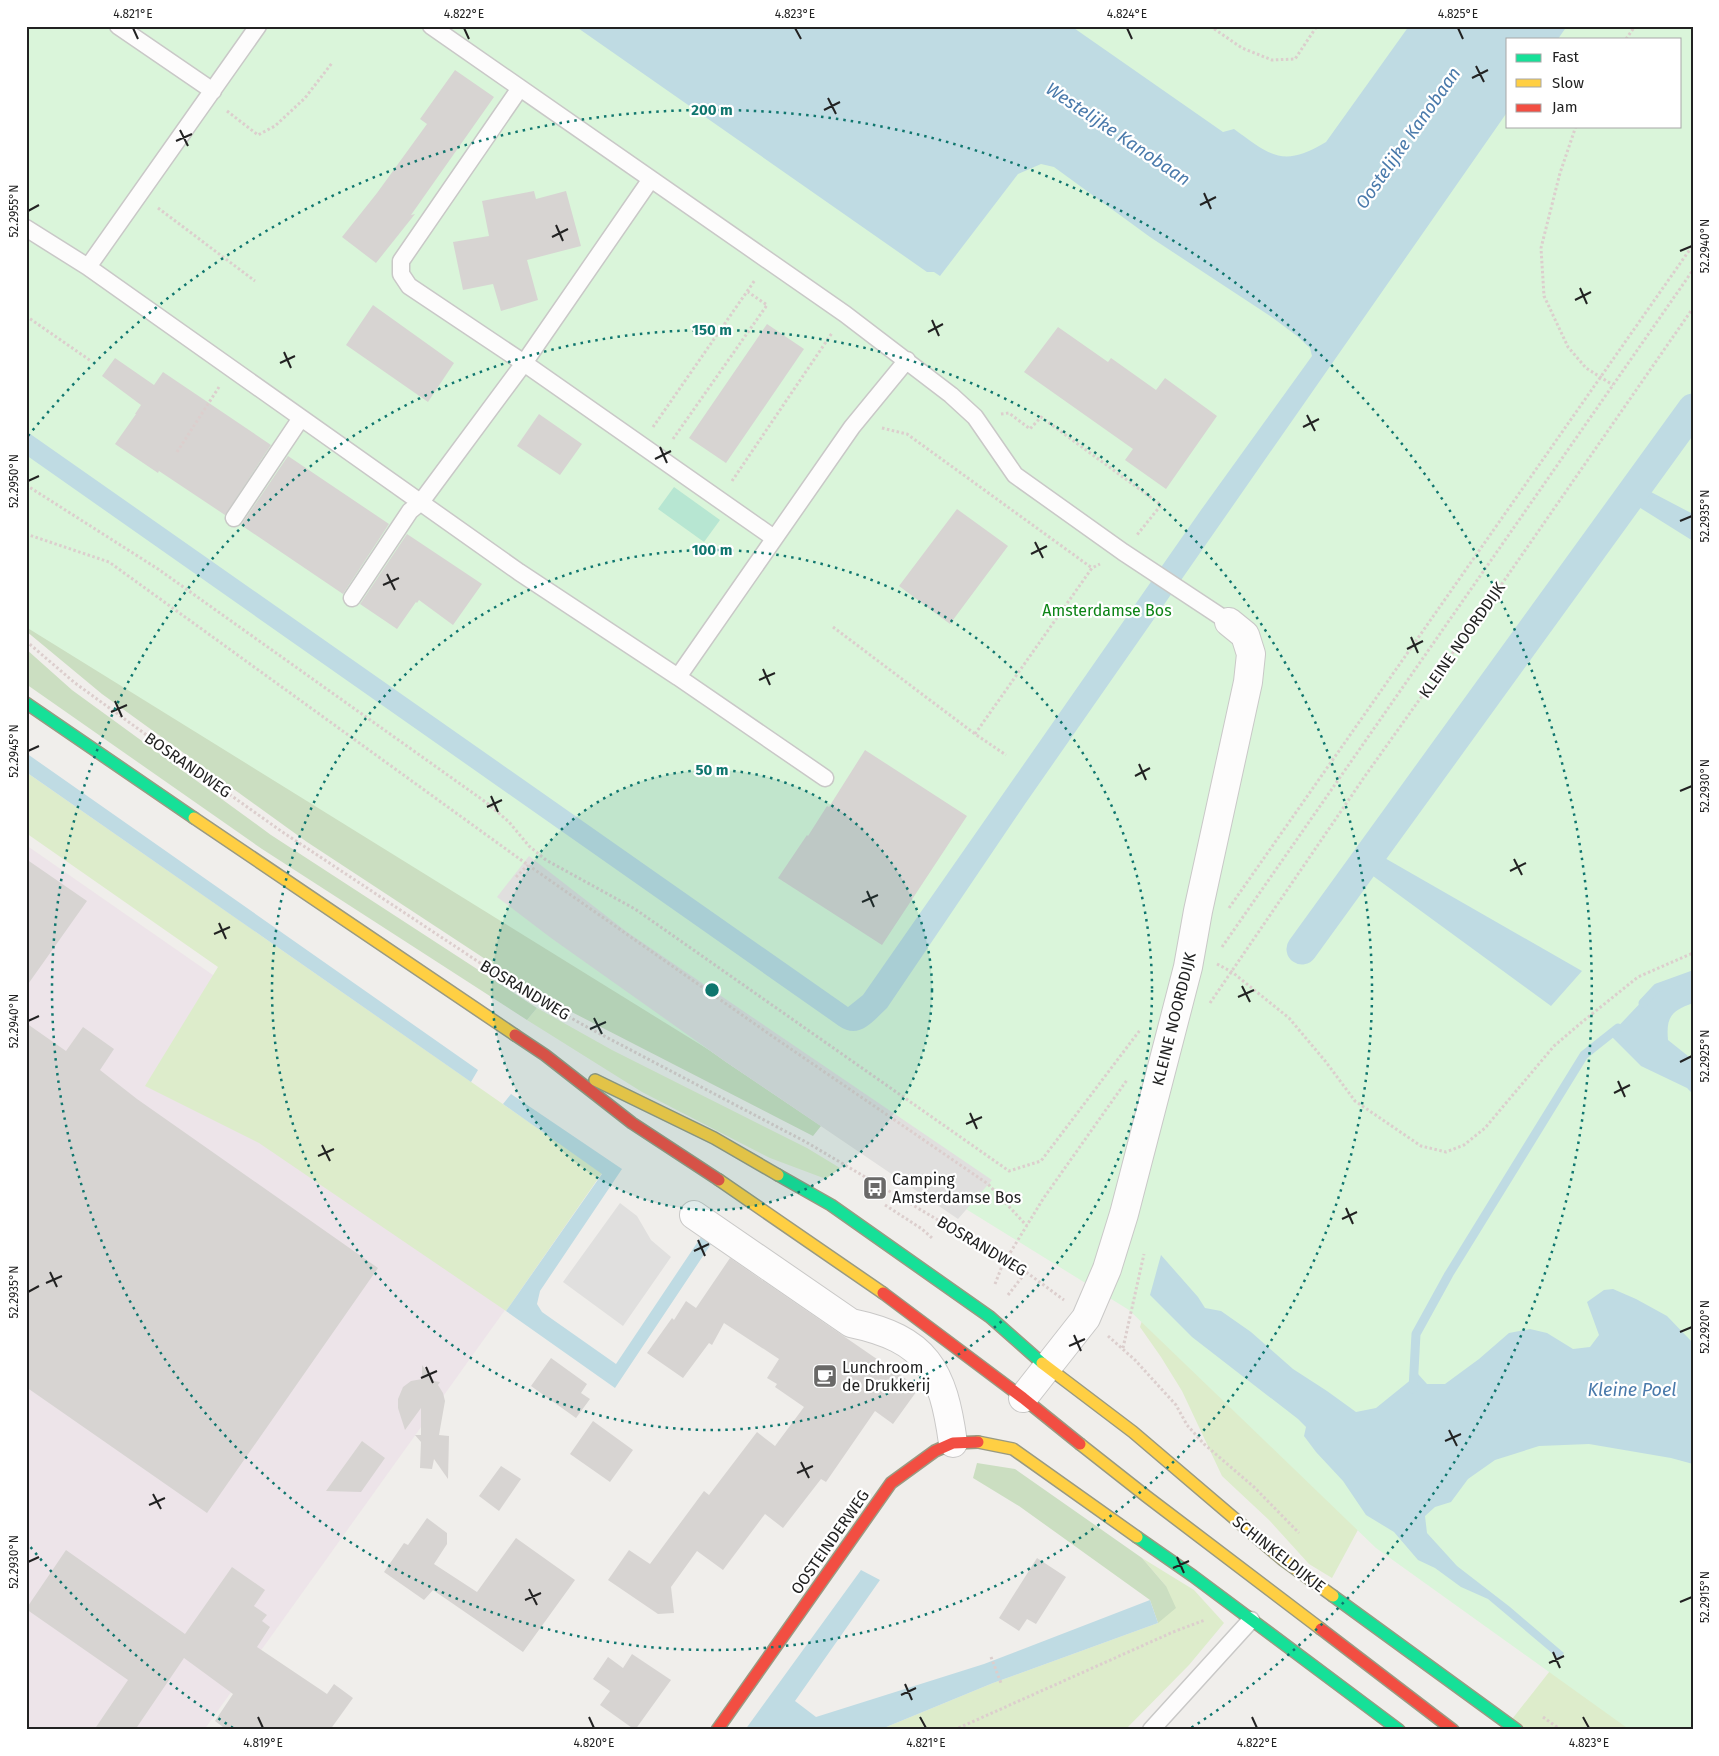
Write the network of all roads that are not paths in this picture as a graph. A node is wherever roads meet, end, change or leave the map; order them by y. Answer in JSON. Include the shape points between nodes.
{"nodes":[{"id":1,"x":118,"y":26,"type":"edge"},
{"id":2,"x":258,"y":26,"type":"edge"},
{"id":3,"x":431,"y":26,"type":"edge"},
{"id":4,"x":520,"y":88,"type":"junction"},
{"id":5,"x":210,"y":94,"type":"junction"},
{"id":6,"x":651,"y":179,"type":"junction"},
{"id":7,"x":26,"y":228,"type":"edge"},
{"id":8,"x":88,"y":267,"type":"junction"},
{"id":9,"x":907,"y":360,"type":"junction"},
{"id":10,"x":524,"y":363,"type":"junction"},
{"id":11,"x":301,"y":418,"type":"junction"},
{"id":12,"x":421,"y":502,"type":"junction"},
{"id":13,"x":234,"y":518,"type":"dead end"},
{"id":14,"x":774,"y":538,"type":"junction"},
{"id":15,"x":352,"y":598,"type":"dead end"},
{"id":16,"x":1229,"y":622,"type":"joint"},
{"id":17,"x":678,"y":677,"type":"junction"},
{"id":18,"x":26,"y":703,"type":"edge"},
{"id":19,"x":825,"y":778,"type":"dead end"},
{"id":20,"x":545,"y":1055,"type":"junction"},
{"id":21,"x":694,"y":1215,"type":"dead end"},
{"id":22,"x":1048,"y":1368,"type":"junction"},
{"id":23,"x":1023,"y":1398,"type":"junction"},
{"id":24,"x":953,"y":1443,"type":"junction"},
{"id":25,"x":1250,"y":1620,"type":"junction"},
{"id":26,"x":1391,"y":1728,"type":"edge"},
{"id":27,"x":717,"y":1730,"type":"edge"},
{"id":28,"x":1151,"y":1730,"type":"edge"},
{"id":29,"x":1453,"y":1730,"type":"edge"},
{"id":30,"x":1517,"y":1730,"type":"edge"}],
"edges":[{"from":1,"to":5,"type":"lane"},
{"from":2,"to":5,"type":"lane"},
{"from":3,"to":4,"type":"lane"},
{"from":4,"to":6,"type":"lane"},
{"from":4,"to":10,"type":"lane","via":[[401,261],[401,274],[409,286]]},
{"from":5,"to":8,"type":"lane"},
{"from":6,"to":9,"type":"lane"},
{"from":6,"to":10,"type":"lane"},
{"from":7,"to":8,"type":"lane"},
{"from":8,"to":11,"type":"lane"},
{"from":9,"to":14,"type":"lane","via":[[852,427]]},
{"from":9,"to":16,"type":"lane","via":[[975,417],[1015,475]]},
{"from":10,"to":12,"type":"lane"},
{"from":10,"to":14,"type":"lane"},
{"from":11,"to":12,"type":"lane"},
{"from":11,"to":13,"type":"lane"},
{"from":12,"to":15,"type":"lane","via":[[410,511]]},
{"from":12,"to":17,"type":"lane","via":[[519,572]]},
{"from":14,"to":17,"type":"lane"},
{"from":16,"to":22,"type":"street","name":"KLEINE NOORDDIJK","via":[[1245,635],[1251,654],[1248,682],[1176,1017],[1107,1269],[1086,1318]]},
{"from":17,"to":19,"type":"lane"},
{"from":18,"to":20,"type":"main road"},
{"from":20,"to":22,"type":"main road","via":[[714,1138],[831,1205],[990,1318]]},
{"from":20,"to":23,"type":"main road","via":[[632,1123],[863,1278]]},
{"from":21,"to":24,"type":"street","via":[[851,1323],[909,1344],[927,1361],[940,1382]]},
{"from":22,"to":23,"type":"street","name":"KLEINE NOORDDIJK"},
{"from":22,"to":30,"type":"main road","name":"SCHINKELDIJKJE","via":[[1132,1432],[1282,1559]]},
{"from":23,"to":29,"type":"main road"},
{"from":24,"to":25,"type":"main road","name":"OOSTEINDERWEG","via":[[979,1442],[1012,1449]]},
{"from":24,"to":27,"type":"main road","name":"OOSTEINDERWEG","via":[[935,1451],[891,1483]]},
{"from":25,"to":26,"type":"main road"},
{"from":25,"to":28,"type":"lane"}]}
